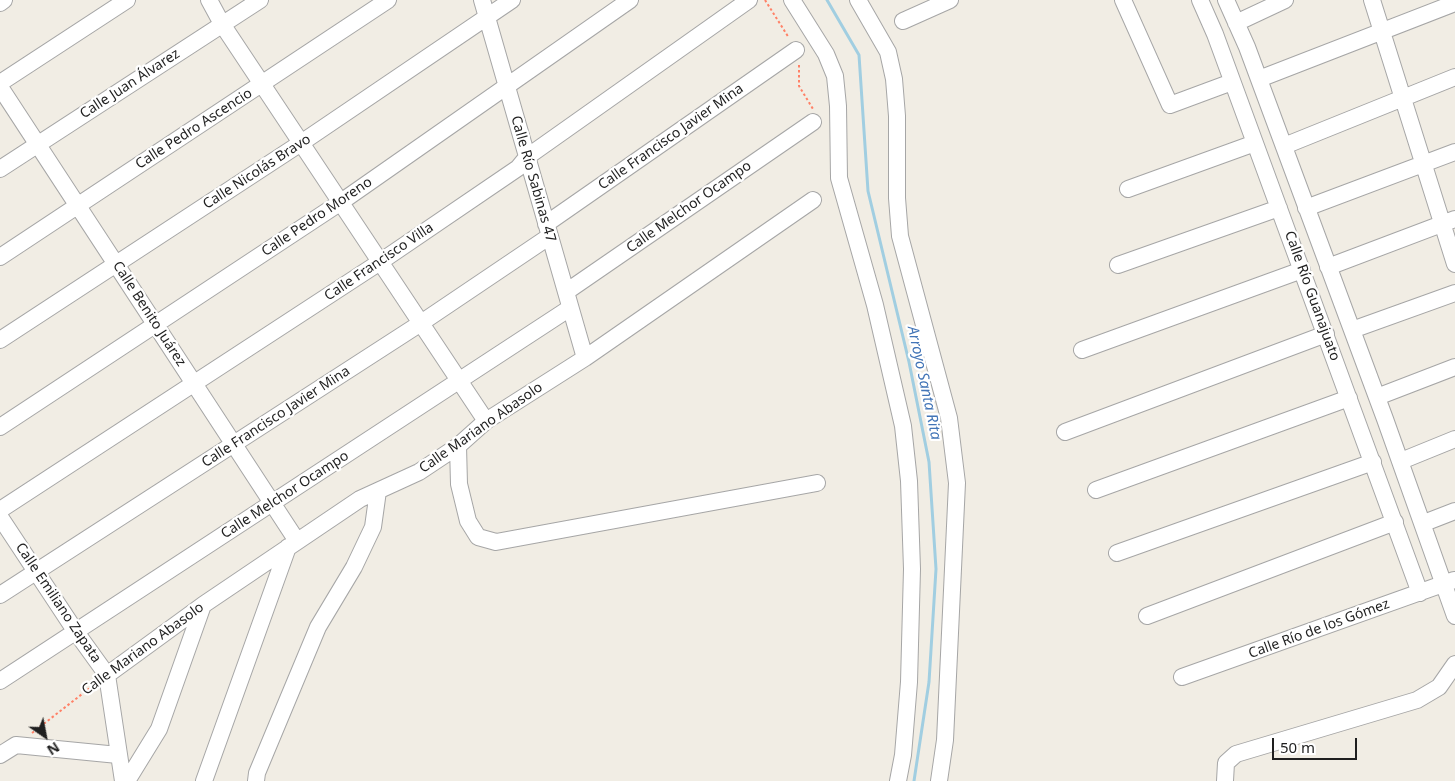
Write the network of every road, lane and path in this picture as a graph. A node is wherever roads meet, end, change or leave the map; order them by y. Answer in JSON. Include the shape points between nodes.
{"nodes":[{"id":1,"x":4,"y":0,"type":"edge"},
{"id":2,"x":127,"y":0,"type":"edge"},
{"id":3,"x":209,"y":0,"type":"edge"},
{"id":4,"x":260,"y":0,"type":"edge"},
{"id":5,"x":388,"y":0,"type":"edge"},
{"id":6,"x":482,"y":0,"type":"edge"},
{"id":7,"x":512,"y":0,"type":"edge"},
{"id":8,"x":630,"y":0,"type":"edge"},
{"id":9,"x":749,"y":0,"type":"edge"},
{"id":10,"x":792,"y":0,"type":"edge"},
{"id":11,"x":858,"y":0,"type":"edge"},
{"id":12,"x":950,"y":0,"type":"edge"},
{"id":13,"x":1123,"y":0,"type":"edge"},
{"id":14,"x":1200,"y":0,"type":"edge"},
{"id":15,"x":1226,"y":0,"type":"edge"},
{"id":16,"x":1285,"y":0,"type":"edge"},
{"id":17,"x":1372,"y":0,"type":"edge"},
{"id":18,"x":0,"y":3,"type":"edge"},
{"id":19,"x":1455,"y":3,"type":"edge"},
{"id":20,"x":487,"y":17,"type":"junction"},
{"id":21,"x":903,"y":21,"type":"dead end"},
{"id":22,"x":1236,"y":23,"type":"junction"},
{"id":23,"x":222,"y":24,"type":"junction"},
{"id":24,"x":1382,"y":32,"type":"junction"},
{"id":25,"x":796,"y":50,"type":"dead end"},
{"id":26,"x":1455,"y":76,"type":"edge"},
{"id":27,"x":1258,"y":79,"type":"junction"},
{"id":28,"x":1232,"y":82,"type":"junction"},
{"id":29,"x":263,"y":84,"type":"junction"},
{"id":30,"x":0,"y":85,"type":"edge"},
{"id":31,"x":506,"y":86,"type":"junction"},
{"id":32,"x":1403,"y":98,"type":"junction"},
{"id":33,"x":813,"y":122,"type":"dead end"},
{"id":34,"x":301,"y":143,"type":"junction"},
{"id":35,"x":1255,"y":143,"type":"junction"},
{"id":36,"x":38,"y":144,"type":"junction"},
{"id":37,"x":1284,"y":146,"type":"junction"},
{"id":38,"x":1455,"y":152,"type":"edge"},
{"id":39,"x":527,"y":157,"type":"junction"},
{"id":40,"x":1423,"y":163,"type":"junction"},
{"id":41,"x":0,"y":169,"type":"edge"},
{"id":42,"x":1295,"y":178,"type":"junction"},
{"id":43,"x":1271,"y":188,"type":"junction"},
{"id":44,"x":1128,"y":190,"type":"dead end"},
{"id":45,"x":813,"y":200,"type":"dead end"},
{"id":46,"x":341,"y":202,"type":"junction"},
{"id":47,"x":78,"y":205,"type":"junction"},
{"id":48,"x":1279,"y":208,"type":"junction"},
{"id":49,"x":1306,"y":208,"type":"junction"},
{"id":50,"x":1449,"y":222,"type":"edge"},
{"id":51,"x":548,"y":230,"type":"junction"},
{"id":52,"x":0,"y":257,"type":"edge"},
{"id":53,"x":380,"y":262,"type":"junction"},
{"id":54,"x":116,"y":264,"type":"junction"},
{"id":55,"x":1455,"y":264,"type":"edge"},
{"id":56,"x":1118,"y":265,"type":"dead end"},
{"id":57,"x":1328,"y":267,"type":"junction"},
{"id":58,"x":1302,"y":270,"type":"junction"},
{"id":59,"x":1454,"y":295,"type":"edge"},
{"id":60,"x":568,"y":300,"type":"junction"},
{"id":61,"x":421,"y":323,"type":"junction"},
{"id":62,"x":156,"y":324,"type":"junction"},
{"id":63,"x":1352,"y":330,"type":"junction"},
{"id":64,"x":1326,"y":334,"type":"junction"},
{"id":65,"x":0,"y":340,"type":"edge"},
{"id":66,"x":1082,"y":350,"type":"dead end"},
{"id":67,"x":585,"y":358,"type":"junction"},
{"id":68,"x":1455,"y":367,"type":"edge"},
{"id":69,"x":460,"y":381,"type":"junction"},
{"id":70,"x":194,"y":383,"type":"junction"},
{"id":71,"x":1377,"y":397,"type":"junction"},
{"id":72,"x":1350,"y":398,"type":"junction"},
{"id":73,"x":1385,"y":420,"type":"junction"},
{"id":74,"x":486,"y":421,"type":"junction"},
{"id":75,"x":0,"y":427,"type":"edge"},
{"id":76,"x":1361,"y":429,"type":"junction"},
{"id":77,"x":1064,"y":432,"type":"dead end"},
{"id":78,"x":1455,"y":440,"type":"edge"},
{"id":79,"x":234,"y":444,"type":"junction"},
{"id":80,"x":458,"y":446,"type":"junction"},
{"id":81,"x":1400,"y":461,"type":"junction"},
{"id":82,"x":1373,"y":462,"type":"junction"},
{"id":83,"x":817,"y":483,"type":"dead end"},
{"id":84,"x":1096,"y":490,"type":"dead end"},
{"id":85,"x":378,"y":491,"type":"junction"},
{"id":86,"x":272,"y":504,"type":"junction"},
{"id":87,"x":0,"y":510,"type":"edge"},
{"id":88,"x":1455,"y":510,"type":"edge"},
{"id":89,"x":0,"y":517,"type":"edge"},
{"id":90,"x":1395,"y":522,"type":"junction"},
{"id":91,"x":1424,"y":523,"type":"junction"},
{"id":92,"x":293,"y":544,"type":"junction"},
{"id":93,"x":1117,"y":553,"type":"dead end"},
{"id":94,"x":36,"y":572,"type":"junction"},
{"id":95,"x":1450,"y":582,"type":"edge"},
{"id":96,"x":1420,"y":593,"type":"junction"},
{"id":97,"x":0,"y":595,"type":"edge"},
{"id":98,"x":203,"y":605,"type":"junction"},
{"id":99,"x":1146,"y":616,"type":"dead end"},
{"id":100,"x":1455,"y":616,"type":"edge"},
{"id":101,"x":76,"y":632,"type":"junction"},
{"id":102,"x":1455,"y":664,"type":"edge"},
{"id":103,"x":107,"y":675,"type":"junction"},
{"id":104,"x":1182,"y":677,"type":"dead end"},
{"id":105,"x":0,"y":681,"type":"edge"},
{"id":106,"x":16,"y":745,"type":"junction"},
{"id":107,"x":0,"y":755,"type":"edge"},
{"id":108,"x":118,"y":755,"type":"junction"},
{"id":109,"x":125,"y":781,"type":"edge"},
{"id":110,"x":204,"y":781,"type":"edge"},
{"id":111,"x":256,"y":781,"type":"edge"},
{"id":112,"x":898,"y":781,"type":"edge"},
{"id":113,"x":939,"y":781,"type":"edge"},
{"id":114,"x":1225,"y":781,"type":"edge"}],
"edges":[{"from":1,"to":18,"type":"street"},
{"from":2,"to":30,"type":"street"},
{"from":3,"to":23,"type":"street"},
{"from":4,"to":23,"type":"street","name":"Calle Juan Álvarez"},
{"from":5,"to":29,"type":"street","name":"Calle Pedro Ascencio"},
{"from":6,"to":20,"type":"street","name":"Calle Río Sabinas 47"},
{"from":7,"to":20,"type":"street","name":"Calle Nicolás Bravo"},
{"from":8,"to":31,"type":"street","name":"Calle Pedro Moreno"},
{"from":9,"to":39,"type":"street","name":"Calle Francisco Villa"},
{"from":10,"to":112,"type":"street","via":[[826,54],[835,76],[839,178],[875,305],[903,426],[909,481],[912,569],[908,691]]},
{"from":11,"to":113,"type":"street","via":[[888,52],[894,78],[900,236],[949,418],[958,483],[945,740]]},
{"from":12,"to":21,"type":"street"},
{"from":13,"to":28,"type":"street","via":[[1170,105]]},
{"from":14,"to":28,"type":"street","name":"Calle Río Guanajuato"},
{"from":15,"to":22,"type":"street","name":"Calle Río Guanajuato"},
{"from":16,"to":22,"type":"street"},
{"from":17,"to":24,"type":"street"},
{"from":19,"to":24,"type":"street"},
{"from":20,"to":31,"type":"street","name":"Calle Río Sabinas 47"},
{"from":20,"to":34,"type":"street","name":"Calle Nicolás Bravo"},
{"from":22,"to":27,"type":"street","name":"Calle Río Guanajuato"},
{"from":23,"to":29,"type":"street"},
{"from":23,"to":36,"type":"street","name":"Calle Juan Álvarez"},
{"from":24,"to":27,"type":"street"},
{"from":24,"to":32,"type":"street"},
{"from":25,"to":51,"type":"street","name":"Calle Francisco Javier Mina"},
{"from":26,"to":32,"type":"street"},
{"from":27,"to":37,"type":"street","name":"Calle Río Guanajuato"},
{"from":28,"to":35,"type":"street","name":"Calle Río Guanajuato"},
{"from":29,"to":34,"type":"street"},
{"from":29,"to":47,"type":"street","name":"Calle Pedro Ascencio"},
{"from":30,"to":36,"type":"street","name":"Calle Benito Juárez"},
{"from":31,"to":39,"type":"street","name":"Calle Río Sabinas 47"},
{"from":31,"to":46,"type":"street","name":"Calle Pedro Moreno"},
{"from":32,"to":37,"type":"street"},
{"from":32,"to":40,"type":"street"},
{"from":33,"to":60,"type":"street","name":"Calle Melchor Ocampo"},
{"from":34,"to":46,"type":"street"},
{"from":34,"to":54,"type":"street","name":"Calle Nicolás Bravo"},
{"from":35,"to":43,"type":"street","name":"Calle Río Guanajuato"},
{"from":35,"to":44,"type":"street"},
{"from":36,"to":41,"type":"street","name":"Calle Juan Álvarez"},
{"from":36,"to":47,"type":"street","name":"Calle Benito Juárez"},
{"from":37,"to":42,"type":"street","name":"Calle Río Guanajuato"},
{"from":38,"to":40,"type":"street"},
{"from":39,"to":51,"type":"street","name":"Calle Río Sabinas 47"},
{"from":39,"to":53,"type":"street","name":"Calle Francisco Villa","via":[[518,168]]},
{"from":40,"to":49,"type":"street"},
{"from":40,"to":50,"type":"street"},
{"from":42,"to":43,"type":"street"},
{"from":42,"to":49,"type":"street","name":"Calle Río Guanajuato"},
{"from":43,"to":48,"type":"street","name":"Calle Río Guanajuato"},
{"from":45,"to":67,"type":"street","name":"Calle Mariano Abasolo"},
{"from":46,"to":53,"type":"street"},
{"from":46,"to":62,"type":"street","name":"Calle Pedro Moreno"},
{"from":47,"to":52,"type":"street","name":"Calle Pedro Ascencio"},
{"from":47,"to":54,"type":"street","name":"Calle Benito Juárez"},
{"from":48,"to":56,"type":"street"},
{"from":48,"to":58,"type":"street","name":"Calle Río Guanajuato"},
{"from":49,"to":57,"type":"street","name":"Calle Río Guanajuato"},
{"from":50,"to":55,"type":"street"},
{"from":50,"to":57,"type":"street"},
{"from":51,"to":60,"type":"street","name":"Calle Río Sabinas 47"},
{"from":51,"to":61,"type":"street","name":"Calle Francisco Javier Mina"},
{"from":53,"to":61,"type":"street"},
{"from":53,"to":70,"type":"street","name":"Calle Francisco Villa"},
{"from":54,"to":62,"type":"street","name":"Calle Benito Juárez"},
{"from":54,"to":65,"type":"street","name":"Calle Nicolás Bravo"},
{"from":57,"to":63,"type":"street","name":"Calle Río Guanajuato"},
{"from":58,"to":64,"type":"street","name":"Calle Río Guanajuato"},
{"from":58,"to":66,"type":"street"},
{"from":59,"to":63,"type":"street"},
{"from":60,"to":67,"type":"street","name":"Calle Río Sabinas 47"},
{"from":60,"to":69,"type":"street","name":"Calle Melchor Ocampo"},
{"from":61,"to":69,"type":"street"},
{"from":61,"to":79,"type":"street","name":"Calle Francisco Javier Mina"},
{"from":62,"to":70,"type":"street","name":"Calle Benito Juárez"},
{"from":62,"to":75,"type":"street","name":"Calle Pedro Moreno"},
{"from":63,"to":71,"type":"street","name":"Calle Río Guanajuato"},
{"from":64,"to":72,"type":"street","name":"Calle Río Guanajuato"},
{"from":64,"to":77,"type":"street"},
{"from":67,"to":74,"type":"street","name":"Calle Mariano Abasolo"},
{"from":68,"to":71,"type":"street"},
{"from":69,"to":74,"type":"street"},
{"from":69,"to":86,"type":"street","name":"Calle Melchor Ocampo"},
{"from":70,"to":79,"type":"street","name":"Calle Benito Juárez"},
{"from":70,"to":87,"type":"street","name":"Calle Francisco Villa"},
{"from":71,"to":73,"type":"street","name":"Calle Río Guanajuato"},
{"from":72,"to":76,"type":"street","name":"Calle Río Guanajuato"},
{"from":72,"to":84,"type":"street"},
{"from":73,"to":76,"type":"street"},
{"from":73,"to":81,"type":"street","name":"Calle Río Guanajuato"},
{"from":74,"to":80,"type":"street","name":"Calle Mariano Abasolo"},
{"from":76,"to":82,"type":"street","name":"Calle Río Guanajuato"},
{"from":78,"to":81,"type":"street"},
{"from":79,"to":86,"type":"street","name":"Calle Benito Juárez"},
{"from":79,"to":94,"type":"street","name":"Calle Francisco Javier Mina"},
{"from":80,"to":83,"type":"street","via":[[459,484],[468,521],[478,537],[496,542]]},
{"from":80,"to":85,"type":"street","name":"Calle Mariano Abasolo","via":[[419,472]]},
{"from":81,"to":91,"type":"street","name":"Calle Río Guanajuato"},
{"from":82,"to":90,"type":"street","name":"Calle Río Guanajuato"},
{"from":82,"to":93,"type":"street"},
{"from":85,"to":92,"type":"street","name":"Calle Mariano Abasolo","via":[[360,499]]},
{"from":85,"to":111,"type":"street","via":[[373,527],[354,568],[318,627]]},
{"from":86,"to":92,"type":"street","name":"Calle Benito Juárez"},
{"from":86,"to":101,"type":"street","name":"Calle Melchor Ocampo"},
{"from":88,"to":91,"type":"street"},
{"from":89,"to":94,"type":"street","name":"Calle Emiliano Zapata"},
{"from":90,"to":96,"type":"street","name":"Calle Río Guanajuato"},
{"from":90,"to":99,"type":"street"},
{"from":91,"to":95,"type":"street","name":"Calle Río Guanajuato"},
{"from":92,"to":98,"type":"street","name":"Calle Mariano Abasolo"},
{"from":92,"to":110,"type":"street"},
{"from":94,"to":97,"type":"street","name":"Calle Francisco Javier Mina"},
{"from":94,"to":101,"type":"street","name":"Calle Emiliano Zapata"},
{"from":95,"to":96,"type":"street","name":"Calle Río de los Gómez"},
{"from":95,"to":100,"type":"street","name":"Calle Río Guanajuato"},
{"from":96,"to":104,"type":"street","name":"Calle Río de los Gómez"},
{"from":98,"to":103,"type":"street","name":"Calle Mariano Abasolo"},
{"from":98,"to":109,"type":"street","via":[[159,729]]},
{"from":101,"to":103,"type":"street","name":"Calle Emiliano Zapata"},
{"from":101,"to":105,"type":"street","name":"Calle Melchor Ocampo"},
{"from":102,"to":114,"type":"street","via":[[1439,687],[1417,700],[1236,754],[1226,763]]},
{"from":103,"to":106,"type":"path","name":"Calle Mariano Abasolo"},
{"from":103,"to":108,"type":"street","name":"Calle Emiliano Zapata"},
{"from":106,"to":107,"type":"street"},
{"from":106,"to":108,"type":"street"},
{"from":108,"to":109,"type":"street","name":"Calle Emiliano Zapata"}]}
